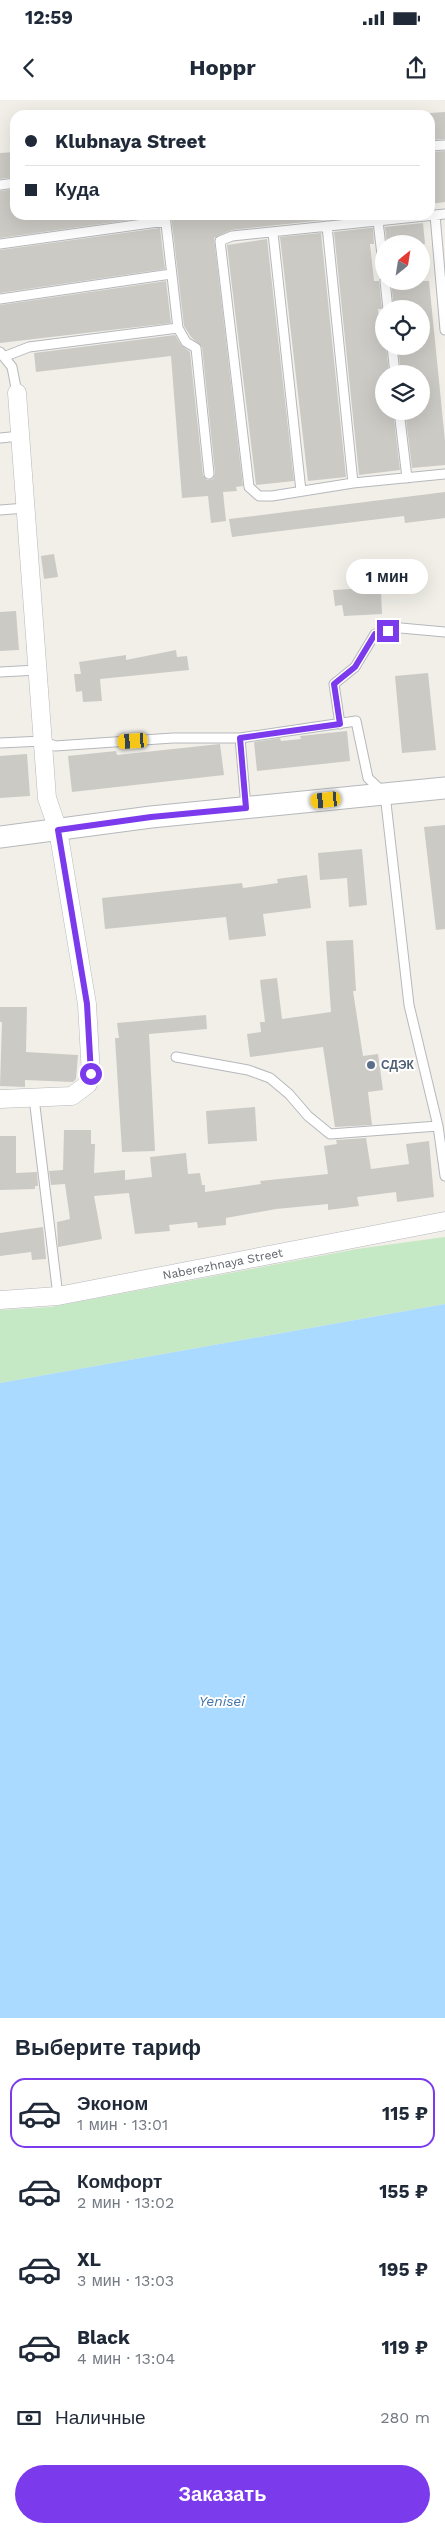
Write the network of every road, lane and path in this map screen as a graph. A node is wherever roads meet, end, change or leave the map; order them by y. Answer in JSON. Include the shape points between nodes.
{"nodes":[{"id":1,"x":445,"y":214,"type":"edge"},
{"id":2,"x":435,"y":215,"type":"joint"},
{"id":3,"x":152,"y":220,"type":"edge"},
{"id":4,"x":165,"y":220,"type":"edge"},
{"id":5,"x":388,"y":220,"type":"edge"},
{"id":6,"x":378,"y":221,"type":"junction"},
{"id":7,"x":327,"y":226,"type":"junction"},
{"id":8,"x":273,"y":233,"type":"junction"},
{"id":9,"x":380,"y":235,"type":"edge"},
{"id":10,"x":0,"y":244,"type":"edge"},
{"id":11,"x":171,"y":274,"type":"junction"},
{"id":12,"x":0,"y":299,"type":"edge"},
{"id":13,"x":178,"y":328,"type":"junction"},
{"id":14,"x":445,"y":330,"type":"edge"},
{"id":15,"x":3,"y":354,"type":"edge"},
{"id":16,"x":17,"y":393,"type":"joint"},
{"id":17,"x":400,"y":420,"type":"edge"},
{"id":18,"x":20,"y":436,"type":"junction"},
{"id":19,"x":0,"y":438,"type":"edge"},
{"id":20,"x":208,"y":474,"type":"dead end"},
{"id":21,"x":445,"y":474,"type":"edge"},
{"id":22,"x":407,"y":478,"type":"junction"},
{"id":23,"x":353,"y":483,"type":"junction"},
{"id":24,"x":301,"y":491,"type":"junction"},
{"id":25,"x":26,"y":508,"type":"junction"},
{"id":26,"x":0,"y":510,"type":"edge"},
{"id":27,"x":445,"y":632,"type":"edge"},
{"id":28,"x":38,"y":670,"type":"junction"},
{"id":29,"x":0,"y":672,"type":"edge"},
{"id":30,"x":340,"y":724,"type":"junction"},
{"id":31,"x":240,"y":738,"type":"junction"},
{"id":32,"x":43,"y":740,"type":"junction"},
{"id":33,"x":0,"y":743,"type":"edge"},
{"id":34,"x":445,"y":788,"type":"edge"},
{"id":35,"x":385,"y":794,"type":"junction"},
{"id":36,"x":246,"y":808,"type":"junction"},
{"id":37,"x":58,"y":830,"type":"junction"},
{"id":38,"x":0,"y":837,"type":"edge"},
{"id":39,"x":176,"y":1057,"type":"dead end"},
{"id":40,"x":34,"y":1098,"type":"junction"},
{"id":41,"x":0,"y":1099,"type":"edge"},
{"id":42,"x":438,"y":1126,"type":"junction"},
{"id":43,"x":445,"y":1176,"type":"edge"},
{"id":44,"x":445,"y":1221,"type":"edge"},
{"id":45,"x":58,"y":1296,"type":"junction"},
{"id":46,"x":0,"y":1300,"type":"edge"}],
"edges":[{"from":1,"to":2,"type":"lane"},
{"from":2,"to":14,"type":"lane"},
{"from":3,"to":10,"type":"lane"},
{"from":4,"to":11,"type":"lane"},
{"from":5,"to":6,"type":"lane"},
{"from":6,"to":7,"type":"lane"},
{"from":6,"to":9,"type":"lane"},
{"from":7,"to":8,"type":"lane"},
{"from":7,"to":23,"type":"lane"},
{"from":8,"to":24,"type":"lane"},
{"from":8,"to":24,"type":"lane","via":[[232,236],[220,241],[221,254],[249,487],[259,496]]},
{"from":11,"to":12,"type":"lane"},
{"from":11,"to":13,"type":"lane"},
{"from":13,"to":15,"type":"lane","via":[[29,347]]},
{"from":13,"to":20,"type":"lane","via":[[186,342],[196,348],[200,367]]},
{"from":15,"to":16,"type":"lane","via":[[12,367]]},
{"from":16,"to":18,"type":"street"},
{"from":17,"to":22,"type":"lane"},
{"from":18,"to":19,"type":"lane"},
{"from":18,"to":25,"type":"street"},
{"from":21,"to":22,"type":"lane"},
{"from":22,"to":23,"type":"lane"},
{"from":23,"to":24,"type":"lane"},
{"from":25,"to":26,"type":"lane"},
{"from":25,"to":28,"type":"street"},
{"from":27,"to":30,"type":"lane","via":[[401,628],[375,634],[355,667],[334,684]]},
{"from":28,"to":29,"type":"lane"},
{"from":28,"to":32,"type":"street"},
{"from":30,"to":31,"type":"lane"},
{"from":30,"to":35,"type":"lane","via":[[356,722],[368,778]]},
{"from":31,"to":32,"type":"lane","via":[[173,738],[55,746]]},
{"from":31,"to":36,"type":"lane"},
{"from":32,"to":33,"type":"lane"},
{"from":32,"to":37,"type":"street","via":[[48,798]]},
{"from":34,"to":35,"type":"street"},
{"from":35,"to":36,"type":"street"},
{"from":35,"to":42,"type":"lane","via":[[409,1005]]},
{"from":36,"to":37,"type":"street"},
{"from":37,"to":38,"type":"street"},
{"from":37,"to":40,"type":"street","via":[[87,1004],[91,1074],[88,1084],[72,1096]]},
{"from":39,"to":42,"type":"lane","via":[[248,1070],[270,1078],[330,1134]]},
{"from":40,"to":41,"type":"street"},
{"from":40,"to":45,"type":"lane"},
{"from":42,"to":43,"type":"lane"},
{"from":44,"to":45,"type":"street","name":"Naberezhnaya Street"},
{"from":45,"to":46,"type":"street","name":"Naberezhnaya Street"}]}
